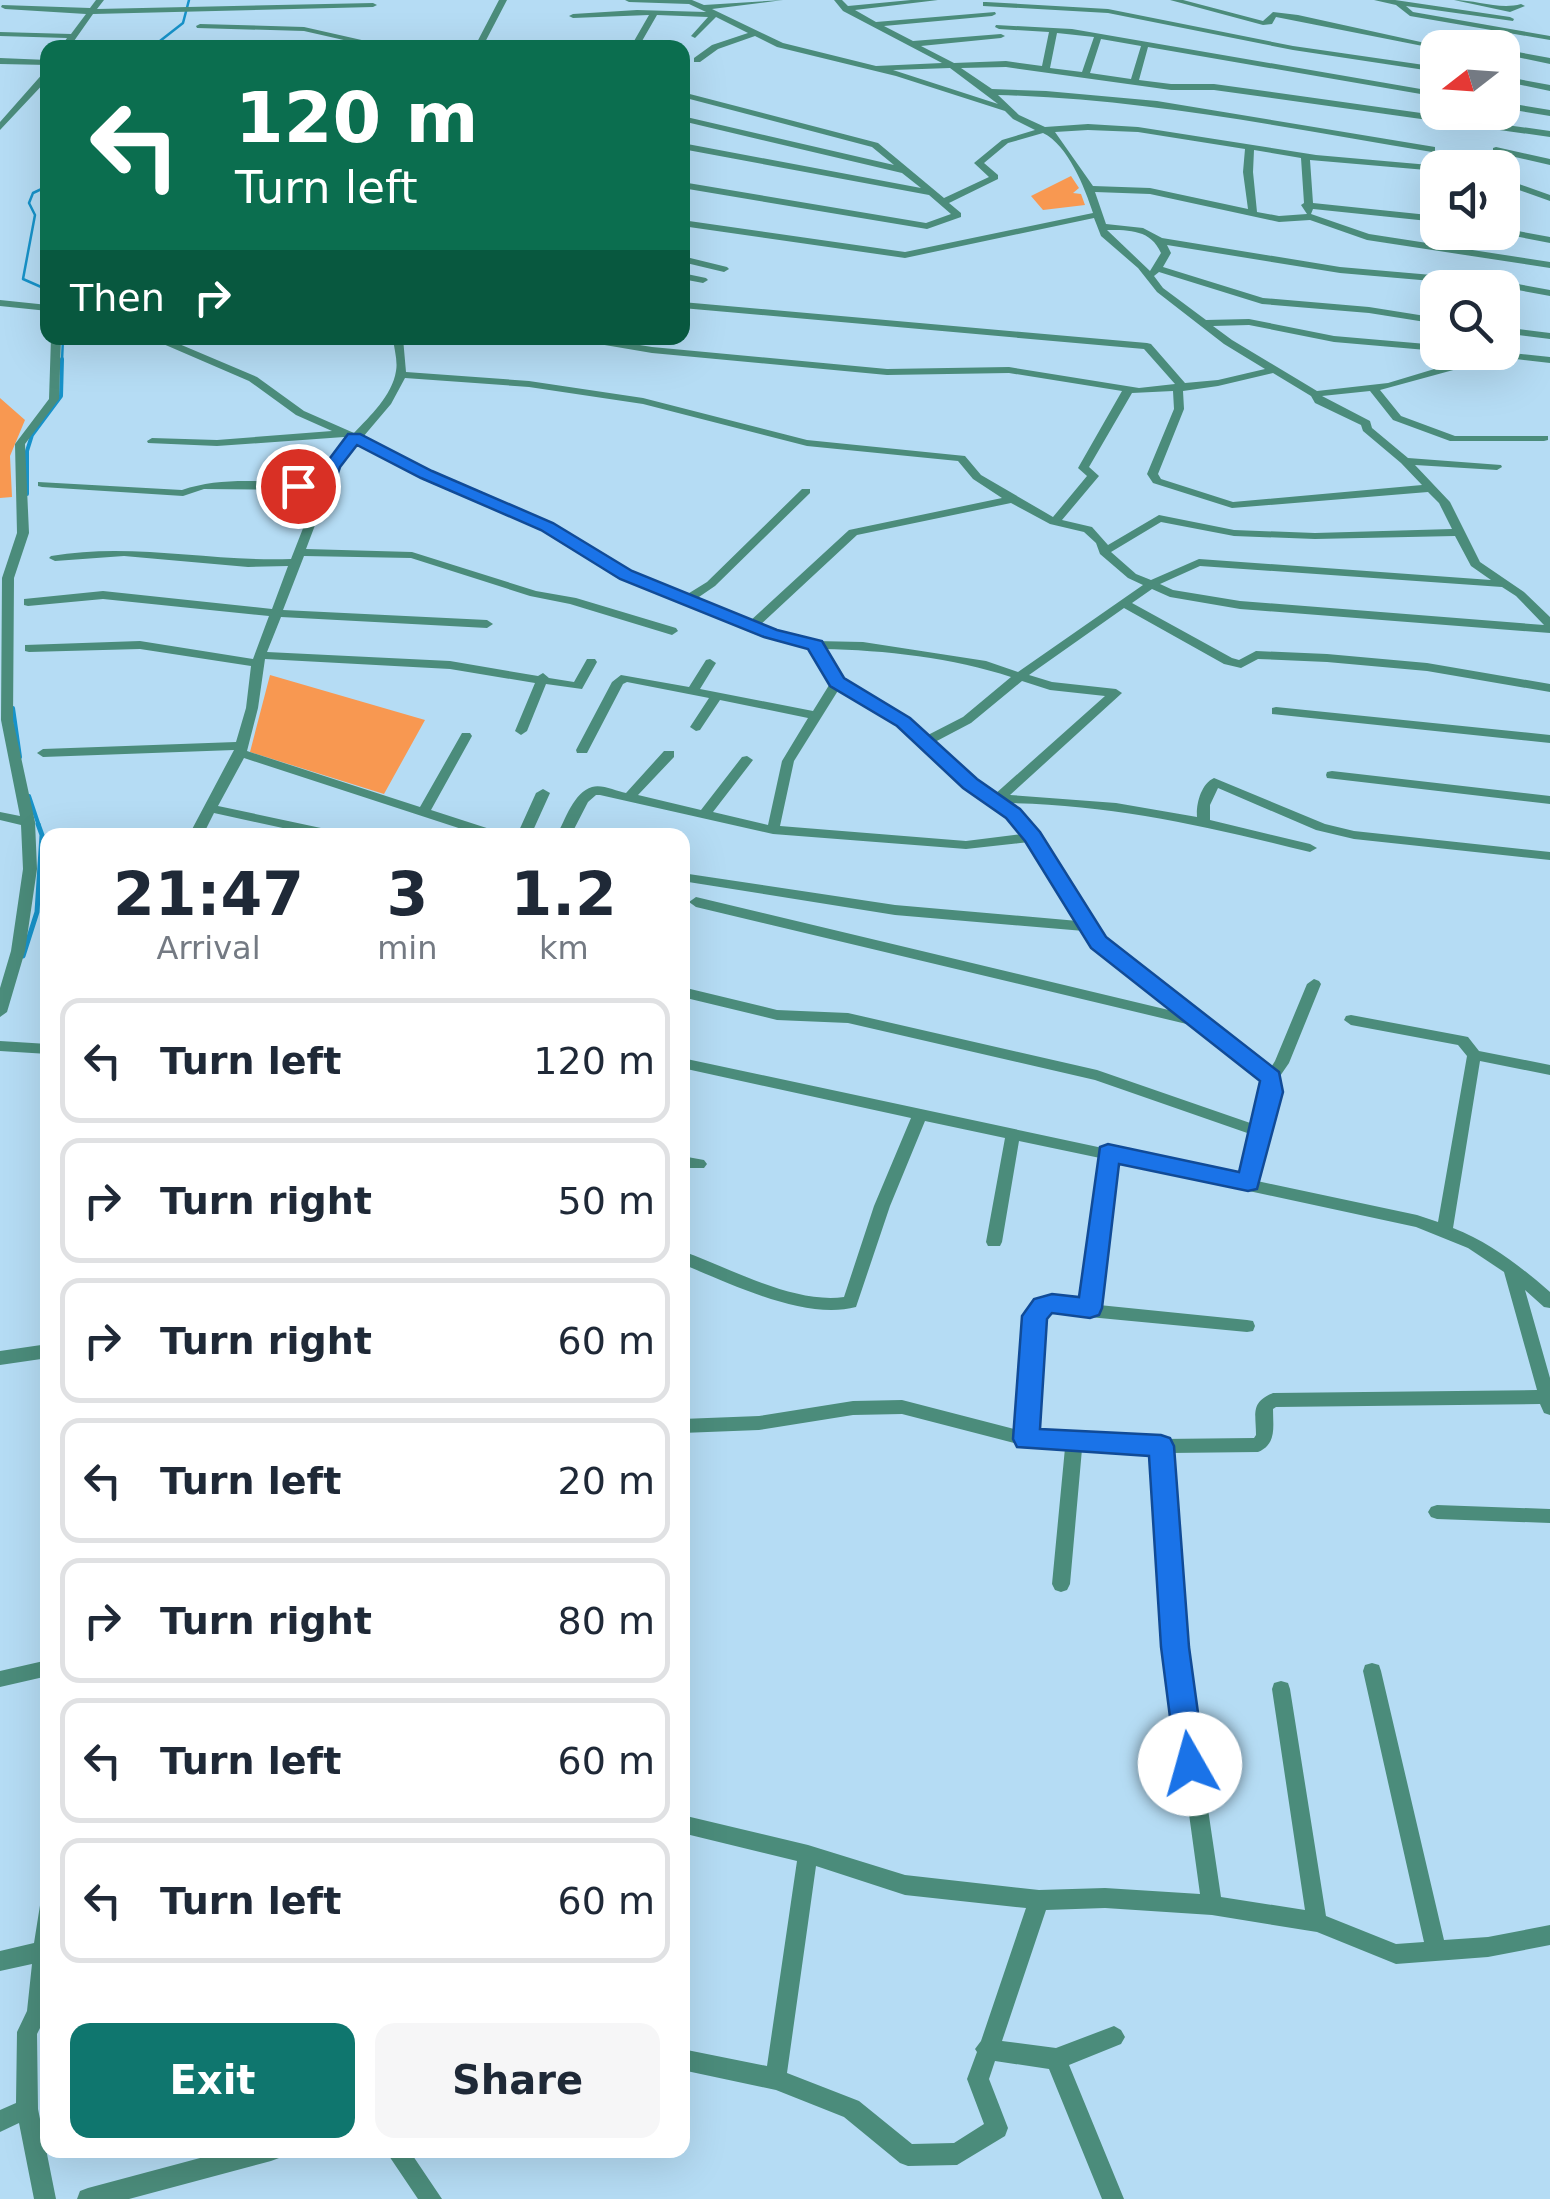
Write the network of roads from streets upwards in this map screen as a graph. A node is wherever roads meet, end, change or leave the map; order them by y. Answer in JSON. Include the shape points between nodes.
{"nodes":[{"id":1,"x":100,"y":0,"type":"edge"},
{"id":2,"x":502,"y":0,"type":"edge"},
{"id":3,"x":629,"y":0,"type":"edge"},
{"id":4,"x":779,"y":0,"type":"edge"},
{"id":5,"x":934,"y":0,"type":"edge"},
{"id":6,"x":1174,"y":0,"type":"edge"},
{"id":7,"x":1270,"y":0,"type":"edge"},
{"id":8,"x":1378,"y":0,"type":"edge"},
{"id":9,"x":1458,"y":0,"type":"edge"},
{"id":10,"x":687,"y":1,"type":"edge"},
{"id":11,"x":985,"y":2,"type":"edge"},
{"id":12,"x":373,"y":4,"type":"dead end"},
{"id":13,"x":842,"y":4,"type":"edge"},
{"id":14,"x":1400,"y":5,"type":"junction"},
{"id":15,"x":6,"y":6,"type":"edge"},
{"id":16,"x":1521,"y":6,"type":"dead end"},
{"id":17,"x":702,"y":8,"type":"junction"},
{"id":18,"x":89,"y":11,"type":"junction"},
{"id":19,"x":654,"y":14,"type":"junction"},
{"id":20,"x":992,"y":14,"type":"junction"},
{"id":21,"x":1273,"y":14,"type":"junction"},
{"id":22,"x":714,"y":15,"type":"junction"},
{"id":23,"x":573,"y":16,"type":"dead end"},
{"id":24,"x":1510,"y":19,"type":"dead end"},
{"id":25,"x":876,"y":24,"type":"junction"},
{"id":26,"x":200,"y":26,"type":"dead end"},
{"id":27,"x":1054,"y":28,"type":"junction"},
{"id":28,"x":315,"y":31,"type":"junction"},
{"id":29,"x":1000,"y":31,"type":"junction"},
{"id":30,"x":0,"y":34,"type":"edge"},
{"id":31,"x":756,"y":34,"type":"junction"},
{"id":32,"x":696,"y":36,"type":"dead end"},
{"id":33,"x":1098,"y":36,"type":"junction"},
{"id":34,"x":1550,"y":38,"type":"edge"},
{"id":35,"x":51,"y":40,"type":"edge"},
{"id":36,"x":69,"y":40,"type":"edge"},
{"id":37,"x":295,"y":40,"type":"edge"},
{"id":38,"x":356,"y":40,"type":"edge"},
{"id":39,"x":483,"y":40,"type":"edge"},
{"id":40,"x":639,"y":40,"type":"edge"},
{"id":41,"x":1420,"y":43,"type":"edge"},
{"id":42,"x":906,"y":44,"type":"junction"},
{"id":43,"x":1144,"y":46,"type":"junction"},
{"id":44,"x":1520,"y":54,"type":"edge"},
{"id":45,"x":697,"y":60,"type":"dead end"},
{"id":46,"x":0,"y":61,"type":"edge"},
{"id":47,"x":1550,"y":61,"type":"edge"},
{"id":48,"x":40,"y":63,"type":"edge"},
{"id":49,"x":1196,"y":63,"type":"junction"},
{"id":50,"x":1006,"y":64,"type":"junction"},
{"id":51,"x":951,"y":66,"type":"junction"},
{"id":52,"x":1420,"y":67,"type":"edge"},
{"id":53,"x":877,"y":68,"type":"junction"},
{"id":54,"x":1045,"y":71,"type":"junction"},
{"id":55,"x":1085,"y":75,"type":"junction"},
{"id":56,"x":40,"y":81,"type":"edge"},
{"id":57,"x":1134,"y":82,"type":"junction"},
{"id":58,"x":1520,"y":82,"type":"edge"},
{"id":59,"x":1190,"y":85,"type":"junction"},
{"id":60,"x":1550,"y":88,"type":"edge"},
{"id":61,"x":990,"y":92,"type":"junction"},
{"id":62,"x":1420,"y":93,"type":"edge"},
{"id":63,"x":690,"y":96,"type":"edge"},
{"id":64,"x":0,"y":104,"type":"edge"},
{"id":65,"x":18,"y":106,"type":"junction"},
{"id":66,"x":1520,"y":108,"type":"edge"},
{"id":67,"x":1550,"y":112,"type":"edge"},
{"id":68,"x":1016,"y":116,"type":"junction"},
{"id":69,"x":690,"y":120,"type":"edge"},
{"id":70,"x":0,"y":127,"type":"edge"},
{"id":71,"x":1044,"y":129,"type":"junction"},
{"id":72,"x":1550,"y":134,"type":"edge"},
{"id":73,"x":690,"y":147,"type":"edge"},
{"id":74,"x":1250,"y":147,"type":"junction"},
{"id":75,"x":1432,"y":150,"type":"dead end"},
{"id":76,"x":1520,"y":155,"type":"edge"},
{"id":77,"x":1304,"y":156,"type":"junction"},
{"id":78,"x":1550,"y":162,"type":"edge"},
{"id":79,"x":1420,"y":166,"type":"edge"},
{"id":80,"x":906,"y":170,"type":"junction"},
{"id":81,"x":690,"y":187,"type":"edge"},
{"id":82,"x":1520,"y":187,"type":"edge"},
{"id":83,"x":1090,"y":189,"type":"junction"},
{"id":84,"x":932,"y":192,"type":"junction"},
{"id":85,"x":1550,"y":198,"type":"edge"},
{"id":86,"x":944,"y":202,"type":"junction"},
{"id":87,"x":1306,"y":205,"type":"junction"},
{"id":88,"x":1253,"y":214,"type":"junction"},
{"id":89,"x":1420,"y":215,"type":"edge"},
{"id":90,"x":1311,"y":217,"type":"junction"},
{"id":91,"x":1099,"y":221,"type":"junction"},
{"id":92,"x":690,"y":224,"type":"edge"},
{"id":93,"x":1520,"y":234,"type":"edge"},
{"id":94,"x":1550,"y":240,"type":"edge"},
{"id":95,"x":1161,"y":241,"type":"junction"},
{"id":96,"x":690,"y":261,"type":"edge"},
{"id":97,"x":1550,"y":265,"type":"edge"},
{"id":98,"x":724,"y":268,"type":"dead end"},
{"id":99,"x":1154,"y":273,"type":"junction"},
{"id":100,"x":690,"y":278,"type":"edge"},
{"id":101,"x":703,"y":280,"type":"dead end"},
{"id":102,"x":1550,"y":293,"type":"edge"},
{"id":103,"x":0,"y":303,"type":"edge"},
{"id":104,"x":690,"y":306,"type":"edge"},
{"id":105,"x":40,"y":307,"type":"edge"},
{"id":106,"x":1420,"y":318,"type":"edge"},
{"id":107,"x":1208,"y":324,"type":"junction"},
{"id":108,"x":1520,"y":332,"type":"edge"},
{"id":109,"x":1550,"y":336,"type":"edge"},
{"id":110,"x":56,"y":345,"type":"edge"},
{"id":111,"x":174,"y":345,"type":"edge"},
{"id":112,"x":399,"y":345,"type":"edge"},
{"id":113,"x":622,"y":345,"type":"edge"},
{"id":114,"x":1420,"y":346,"type":"edge"},
{"id":115,"x":1520,"y":359,"type":"edge"},
{"id":116,"x":1550,"y":360,"type":"edge"},
{"id":117,"x":1272,"y":370,"type":"junction"},
{"id":118,"x":1448,"y":370,"type":"edge"},
{"id":119,"x":402,"y":375,"type":"junction"},
{"id":120,"x":1372,"y":387,"type":"junction"},
{"id":121,"x":1181,"y":388,"type":"junction"},
{"id":122,"x":1129,"y":389,"type":"junction"},
{"id":123,"x":1315,"y":394,"type":"junction"},
{"id":124,"x":1398,"y":418,"type":"junction"},
{"id":125,"x":1366,"y":423,"type":"junction"},
{"id":126,"x":350,"y":436,"type":"junction"},
{"id":127,"x":1544,"y":438,"type":"dead end"},
{"id":128,"x":152,"y":442,"type":"dead end"},
{"id":129,"x":1405,"y":461,"type":"junction"},
{"id":130,"x":1497,"y":467,"type":"dead end"},
{"id":131,"x":42,"y":484,"type":"dead end"},
{"id":132,"x":326,"y":487,"type":"junction"},
{"id":133,"x":1431,"y":488,"type":"junction"},
{"id":134,"x":806,"y":491,"type":"dead end"},
{"id":135,"x":1014,"y":499,"type":"junction"},
{"id":136,"x":1054,"y":522,"type":"junction"},
{"id":137,"x":1459,"y":532,"type":"junction"},
{"id":138,"x":1104,"y":552,"type":"junction"},
{"id":139,"x":298,"y":557,"type":"junction"},
{"id":140,"x":55,"y":558,"type":"dead end"},
{"id":141,"x":1503,"y":584,"type":"junction"},
{"id":142,"x":1152,"y":587,"type":"junction"},
{"id":143,"x":685,"y":601,"type":"junction"},
{"id":144,"x":28,"y":602,"type":"dead end"},
{"id":145,"x":1123,"y":603,"type":"junction"},
{"id":146,"x":275,"y":614,"type":"junction"},
{"id":147,"x":487,"y":624,"type":"dead end"},
{"id":148,"x":751,"y":626,"type":"junction"},
{"id":149,"x":1550,"y":627,"type":"edge"},
{"id":150,"x":672,"y":631,"type":"dead end"},
{"id":151,"x":816,"y":645,"type":"junction"},
{"id":152,"x":29,"y":648,"type":"dead end"},
{"id":153,"x":259,"y":659,"type":"junction"},
{"id":154,"x":591,"y":662,"type":"dead end"},
{"id":155,"x":710,"y":664,"type":"dead end"},
{"id":156,"x":1020,"y":677,"type":"junction"},
{"id":157,"x":544,"y":678,"type":"junction"},
{"id":158,"x":837,"y":682,"type":"junction"},
{"id":159,"x":582,"y":684,"type":"junction"},
{"id":160,"x":1550,"y":688,"type":"edge"},
{"id":161,"x":614,"y":689,"type":"junction"},
{"id":162,"x":692,"y":691,"type":"junction"},
{"id":163,"x":717,"y":696,"type":"junction"},
{"id":164,"x":1276,"y":710,"type":"dead end"},
{"id":165,"x":813,"y":715,"type":"junction"},
{"id":166,"x":696,"y":727,"type":"dead end"},
{"id":167,"x":520,"y":730,"type":"dead end"},
{"id":168,"x":466,"y":736,"type":"dead end"},
{"id":169,"x":1550,"y":739,"type":"edge"},
{"id":170,"x":924,"y":742,"type":"junction"},
{"id":171,"x":241,"y":750,"type":"junction"},
{"id":172,"x":582,"y":750,"type":"dead end"},
{"id":173,"x":43,"y":753,"type":"dead end"},
{"id":174,"x":670,"y":754,"type":"dead end"},
{"id":175,"x":747,"y":760,"type":"dead end"},
{"id":176,"x":1332,"y":775,"type":"dead end"},
{"id":177,"x":544,"y":793,"type":"dead end"},
{"id":178,"x":629,"y":797,"type":"junction"},
{"id":179,"x":997,"y":799,"type":"junction"},
{"id":180,"x":1550,"y":800,"type":"edge"},
{"id":181,"x":213,"y":809,"type":"junction"},
{"id":182,"x":424,"y":812,"type":"junction"},
{"id":183,"x":704,"y":815,"type":"junction"},
{"id":184,"x":0,"y":816,"type":"edge"},
{"id":185,"x":28,"y":822,"type":"junction"},
{"id":186,"x":1204,"y":823,"type":"junction"},
{"id":187,"x":201,"y":828,"type":"edge"},
{"id":188,"x":302,"y":828,"type":"edge"},
{"id":189,"x":473,"y":828,"type":"edge"},
{"id":190,"x":527,"y":828,"type":"edge"},
{"id":191,"x":568,"y":828,"type":"edge"},
{"id":192,"x":773,"y":830,"type":"junction"},
{"id":193,"x":1033,"y":837,"type":"junction"},
{"id":194,"x":1310,"y":848,"type":"dead end"},
{"id":195,"x":1550,"y":856,"type":"edge"},
{"id":196,"x":690,"y":878,"type":"edge"},
{"id":197,"x":696,"y":902,"type":"dead end"},
{"id":198,"x":1092,"y":927,"type":"junction"},
{"id":199,"x":1314,"y":984,"type":"dead end"},
{"id":200,"x":690,"y":994,"type":"edge"},
{"id":201,"x":0,"y":1012,"type":"edge"},
{"id":202,"x":1350,"y":1020,"type":"dead end"},
{"id":203,"x":1203,"y":1023,"type":"junction"},
{"id":204,"x":0,"y":1046,"type":"edge"},
{"id":205,"x":40,"y":1048,"type":"edge"},
{"id":206,"x":1474,"y":1056,"type":"junction"},
{"id":207,"x":690,"y":1066,"type":"edge"},
{"id":208,"x":1550,"y":1070,"type":"edge"},
{"id":209,"x":1271,"y":1078,"type":"junction"},
{"id":210,"x":920,"y":1115,"type":"junction"},
{"id":211,"x":1260,"y":1132,"type":"junction"},
{"id":212,"x":1014,"y":1133,"type":"junction"},
{"id":213,"x":1108,"y":1153,"type":"junction"},
{"id":214,"x":1248,"y":1182,"type":"junction"},
{"id":215,"x":1446,"y":1230,"type":"junction"},
{"id":216,"x":994,"y":1242,"type":"dead end"},
{"id":217,"x":690,"y":1261,"type":"edge"},
{"id":218,"x":1511,"y":1267,"type":"junction"},
{"id":219,"x":1550,"y":1302,"type":"edge"},
{"id":220,"x":1090,"y":1308,"type":"junction"},
{"id":221,"x":1246,"y":1326,"type":"dead end"},
{"id":222,"x":40,"y":1353,"type":"edge"},
{"id":223,"x":0,"y":1358,"type":"edge"},
{"id":224,"x":1549,"y":1402,"type":"edge"},
{"id":225,"x":690,"y":1426,"type":"edge"},
{"id":226,"x":1026,"y":1439,"type":"junction"},
{"id":227,"x":1074,"y":1443,"type":"junction"},
{"id":228,"x":1161,"y":1446,"type":"junction"},
{"id":229,"x":1437,"y":1512,"type":"dead end"},
{"id":230,"x":1550,"y":1516,"type":"edge"},
{"id":231,"x":1061,"y":1584,"type":"dead end"},
{"id":232,"x":40,"y":1670,"type":"edge"},
{"id":233,"x":1372,"y":1671,"type":"dead end"},
{"id":234,"x":0,"y":1679,"type":"edge"},
{"id":235,"x":1282,"y":1690,"type":"dead end"},
{"id":236,"x":690,"y":1826,"type":"edge"},
{"id":237,"x":808,"y":1854,"type":"junction"},
{"id":238,"x":1039,"y":1900,"type":"junction"},
{"id":239,"x":1212,"y":1905,"type":"junction"},
{"id":240,"x":1318,"y":1922,"type":"junction"},
{"id":241,"x":1550,"y":1934,"type":"edge"},
{"id":242,"x":40,"y":1951,"type":"edge"},
{"id":243,"x":1436,"y":1951,"type":"junction"},
{"id":244,"x":0,"y":1960,"type":"edge"},
{"id":245,"x":40,"y":2016,"type":"edge"},
{"id":246,"x":1114,"y":2037,"type":"dead end"},
{"id":247,"x":986,"y":2050,"type":"junction"},
{"id":248,"x":1056,"y":2058,"type":"junction"},
{"id":249,"x":690,"y":2061,"type":"edge"},
{"id":250,"x":776,"y":2079,"type":"junction"},
{"id":251,"x":27,"y":2109,"type":"junction"},
{"id":252,"x":0,"y":2121,"type":"edge"},
{"id":253,"x":241,"y":2158,"type":"edge"},
{"id":254,"x":402,"y":2158,"type":"edge"},
{"id":255,"x":45,"y":2199,"type":"edge"},
{"id":256,"x":88,"y":2199,"type":"edge"},
{"id":257,"x":431,"y":2199,"type":"edge"},
{"id":258,"x":1113,"y":2199,"type":"edge"}],
"edges":[{"from":1,"to":18,"type":"street"},
{"from":2,"to":39,"type":"street"},
{"from":3,"to":10,"type":"street"},
{"from":4,"to":17,"type":"street"},
{"from":5,"to":13,"type":"street"},
{"from":6,"to":21,"type":"street","via":[[1263,23]]},
{"from":7,"to":21,"type":"street"},
{"from":8,"to":14,"type":"street"},
{"from":9,"to":16,"type":"street","via":[[1510,10]]},
{"from":10,"to":17,"type":"street"},
{"from":11,"to":20,"type":"street"},
{"from":11,"to":52,"type":"street","via":[[1108,12]]},
{"from":12,"to":18,"type":"street"},
{"from":13,"to":25,"type":"street"},
{"from":14,"to":24,"type":"street"},
{"from":14,"to":34,"type":"street","via":[[1410,14]]},
{"from":15,"to":18,"type":"street"},
{"from":17,"to":22,"type":"street"},
{"from":18,"to":36,"type":"street"},
{"from":19,"to":22,"type":"street"},
{"from":19,"to":23,"type":"street"},
{"from":19,"to":40,"type":"street"},
{"from":20,"to":25,"type":"street"},
{"from":20,"to":29,"type":"street"},
{"from":21,"to":41,"type":"street"},
{"from":22,"to":31,"type":"street"},
{"from":22,"to":32,"type":"street"},
{"from":25,"to":42,"type":"street"},
{"from":26,"to":28,"type":"street"},
{"from":27,"to":29,"type":"street"},
{"from":27,"to":33,"type":"street"},
{"from":27,"to":54,"type":"street"},
{"from":28,"to":37,"type":"street"},
{"from":28,"to":38,"type":"street"},
{"from":29,"to":42,"type":"street"},
{"from":29,"to":50,"type":"street"},
{"from":30,"to":35,"type":"street"},
{"from":31,"to":45,"type":"street"},
{"from":31,"to":53,"type":"street"},
{"from":33,"to":43,"type":"street"},
{"from":33,"to":55,"type":"street"},
{"from":42,"to":51,"type":"street"},
{"from":43,"to":49,"type":"street"},
{"from":43,"to":57,"type":"street"},
{"from":44,"to":47,"type":"street"},
{"from":46,"to":48,"type":"street"},
{"from":49,"to":59,"type":"street"},
{"from":49,"to":62,"type":"street"},
{"from":50,"to":51,"type":"street"},
{"from":50,"to":54,"type":"street"},
{"from":51,"to":53,"type":"street"},
{"from":51,"to":61,"type":"street"},
{"from":53,"to":68,"type":"street","via":[[997,104]]},
{"from":54,"to":55,"type":"street"},
{"from":55,"to":57,"type":"street"},
{"from":56,"to":65,"type":"street"},
{"from":57,"to":59,"type":"street"},
{"from":58,"to":60,"type":"street"},
{"from":59,"to":72,"type":"street"},
{"from":61,"to":68,"type":"street"},
{"from":61,"to":75,"type":"street","via":[[1276,120]]},
{"from":63,"to":80,"type":"street","via":[[862,140]]},
{"from":64,"to":65,"type":"street"},
{"from":65,"to":70,"type":"street"},
{"from":66,"to":67,"type":"street"},
{"from":68,"to":71,"type":"street"},
{"from":69,"to":80,"type":"street"},
{"from":71,"to":74,"type":"street","via":[[1094,126]]},
{"from":71,"to":83,"type":"street","via":[[1070,154]]},
{"from":71,"to":86,"type":"street","via":[[987,151],[978,163],[995,177]]},
{"from":73,"to":84,"type":"street"},
{"from":74,"to":77,"type":"street"},
{"from":74,"to":88,"type":"street"},
{"from":76,"to":78,"type":"street"},
{"from":77,"to":79,"type":"street"},
{"from":77,"to":87,"type":"street"},
{"from":80,"to":84,"type":"street"},
{"from":81,"to":86,"type":"street","via":[[934,226],[958,215]]},
{"from":82,"to":85,"type":"street"},
{"from":83,"to":88,"type":"street","via":[[1150,192]]},
{"from":83,"to":91,"type":"street"},
{"from":84,"to":86,"type":"street"},
{"from":87,"to":89,"type":"street"},
{"from":87,"to":90,"type":"street"},
{"from":88,"to":90,"type":"street"},
{"from":90,"to":97,"type":"street","via":[[1366,237]]},
{"from":91,"to":92,"type":"street","via":[[904,255]]},
{"from":91,"to":95,"type":"street","via":[[1141,229]]},
{"from":91,"to":99,"type":"street","via":[[1104,234]]},
{"from":93,"to":94,"type":"street"},
{"from":95,"to":99,"type":"street","via":[[1166,253]]},
{"from":95,"to":102,"type":"street","via":[[1340,270]]},
{"from":96,"to":98,"type":"street"},
{"from":99,"to":106,"type":"street","via":[[1262,302]]},
{"from":99,"to":107,"type":"street","via":[[1160,290]]},
{"from":100,"to":101,"type":"street"},
{"from":103,"to":105,"type":"street"},
{"from":104,"to":121,"type":"street","via":[[1148,346]]},
{"from":107,"to":114,"type":"street","via":[[1249,322]]},
{"from":107,"to":117,"type":"street"},
{"from":108,"to":109,"type":"street"},
{"from":110,"to":185,"type":"street","via":[[54,399],[20,444],[23,533],[8,578],[7,720]]},
{"from":111,"to":126,"type":"street","via":[[253,379],[300,413]]},
{"from":112,"to":119,"type":"street"},
{"from":113,"to":122,"type":"street","via":[[887,372],[1009,370]]},
{"from":115,"to":116,"type":"street"},
{"from":117,"to":121,"type":"street"},
{"from":117,"to":123,"type":"street"},
{"from":118,"to":120,"type":"street"},
{"from":119,"to":126,"type":"street","via":[[378,416]]},
{"from":119,"to":135,"type":"street","via":[[605,395],[807,443],[962,458],[977,477]]},
{"from":120,"to":123,"type":"street"},
{"from":120,"to":124,"type":"street"},
{"from":121,"to":122,"type":"street"},
{"from":121,"to":133,"type":"street","via":[[1152,474],[1157,481],[1232,505]]},
{"from":122,"to":136,"type":"street","via":[[1083,468],[1092,479]]},
{"from":123,"to":125,"type":"street"},
{"from":124,"to":125,"type":"street"},
{"from":124,"to":127,"type":"street","via":[[1454,439]]},
{"from":125,"to":129,"type":"street"},
{"from":126,"to":128,"type":"street"},
{"from":126,"to":132,"type":"street"},
{"from":126,"to":143,"type":"street","via":[[547,526],[626,575]]},
{"from":129,"to":130,"type":"street"},
{"from":129,"to":133,"type":"street"},
{"from":131,"to":132,"type":"street","via":[[183,493],[225,484]]},
{"from":132,"to":139,"type":"street"},
{"from":133,"to":137,"type":"street"},
{"from":134,"to":143,"type":"street"},
{"from":135,"to":136,"type":"street"},
{"from":135,"to":148,"type":"street","via":[[853,532]]},
{"from":136,"to":138,"type":"street","via":[[1088,530]]},
{"from":137,"to":138,"type":"street","via":[[1234,533],[1158,518]]},
{"from":137,"to":141,"type":"street","via":[[1475,564]]},
{"from":138,"to":142,"type":"street"},
{"from":139,"to":140,"type":"street","via":[[248,564],[124,554]]},
{"from":139,"to":146,"type":"street"},
{"from":139,"to":150,"type":"street","via":[[412,556]]},
{"from":141,"to":142,"type":"street","via":[[1199,562]]},
{"from":141,"to":149,"type":"street"},
{"from":142,"to":145,"type":"street"},
{"from":142,"to":149,"type":"street","via":[[1240,605]]},
{"from":143,"to":148,"type":"street"},
{"from":144,"to":146,"type":"street","via":[[103,595]]},
{"from":145,"to":156,"type":"street"},
{"from":145,"to":160,"type":"street","via":[[1241,664],[1256,655],[1427,666]]},
{"from":146,"to":147,"type":"street"},
{"from":146,"to":153,"type":"street"},
{"from":148,"to":151,"type":"street"},
{"from":151,"to":156,"type":"street","via":[[986,665]]},
{"from":151,"to":158,"type":"street"},
{"from":152,"to":153,"type":"street","via":[[140,645]]},
{"from":153,"to":157,"type":"street","via":[[450,665]]},
{"from":153,"to":171,"type":"street"},
{"from":154,"to":159,"type":"street"},
{"from":155,"to":162,"type":"street"},
{"from":156,"to":170,"type":"street","via":[[967,720]]},
{"from":156,"to":179,"type":"street","via":[[1116,693]]},
{"from":157,"to":159,"type":"street"},
{"from":157,"to":167,"type":"street"},
{"from":158,"to":165,"type":"street"},
{"from":158,"to":170,"type":"street"},
{"from":159,"to":161,"type":"street"},
{"from":161,"to":162,"type":"street","via":[[625,678]]},
{"from":161,"to":172,"type":"street"},
{"from":162,"to":163,"type":"street"},
{"from":163,"to":165,"type":"street"},
{"from":163,"to":166,"type":"street"},
{"from":164,"to":169,"type":"street"},
{"from":165,"to":192,"type":"street","via":[[788,761]]},
{"from":168,"to":182,"type":"street"},
{"from":170,"to":179,"type":"street"},
{"from":171,"to":173,"type":"street"},
{"from":171,"to":181,"type":"street"},
{"from":171,"to":182,"type":"street"},
{"from":174,"to":178,"type":"street"},
{"from":175,"to":183,"type":"street"},
{"from":176,"to":180,"type":"street"},
{"from":177,"to":190,"type":"street"},
{"from":178,"to":183,"type":"street"},
{"from":178,"to":191,"type":"street","via":[[593,791]]},
{"from":179,"to":186,"type":"street","via":[[1077,802]]},
{"from":179,"to":193,"type":"street"},
{"from":181,"to":187,"type":"street"},
{"from":181,"to":188,"type":"street"},
{"from":182,"to":189,"type":"street"},
{"from":183,"to":192,"type":"street"},
{"from":184,"to":185,"type":"street"},
{"from":185,"to":201,"type":"street","via":[[21,934]]},
{"from":186,"to":194,"type":"street"},
{"from":186,"to":195,"type":"street","via":[[1203,805],[1214,782],[1354,836]]},
{"from":192,"to":193,"type":"street","via":[[966,844]]},
{"from":193,"to":198,"type":"street"},
{"from":196,"to":198,"type":"street","via":[[895,910]]},
{"from":197,"to":203,"type":"street"},
{"from":198,"to":203,"type":"street","via":[[1098,942]]},
{"from":199,"to":209,"type":"street"},
{"from":200,"to":211,"type":"street","via":[[777,1015],[848,1018],[1098,1075]]},
{"from":202,"to":206,"type":"street","via":[[1463,1041]]},
{"from":203,"to":209,"type":"street"},
{"from":204,"to":205,"type":"street"},
{"from":206,"to":208,"type":"street"},
{"from":206,"to":215,"type":"street"},
{"from":207,"to":210,"type":"street"},
{"from":209,"to":211,"type":"street"},
{"from":210,"to":212,"type":"street"},
{"from":210,"to":217,"type":"street","via":[[850,1302],[820,1303]]},
{"from":211,"to":214,"type":"street"},
{"from":212,"to":213,"type":"street"},
{"from":212,"to":216,"type":"street"},
{"from":213,"to":214,"type":"street"},
{"from":213,"to":220,"type":"street"},
{"from":214,"to":215,"type":"street"},
{"from":215,"to":218,"type":"street"},
{"from":218,"to":219,"type":"street"},
{"from":218,"to":224,"type":"street"},
{"from":220,"to":221,"type":"street"},
{"from":220,"to":226,"type":"street","via":[[1052,1304],[1034,1316]]},
{"from":222,"to":223,"type":"street"},
{"from":224,"to":228,"type":"street","via":[[1273,1400],[1264,1406],[1265,1437],[1258,1446]]},
{"from":225,"to":226,"type":"street","via":[[902,1407]]},
{"from":226,"to":227,"type":"street"},
{"from":227,"to":228,"type":"street"},
{"from":227,"to":231,"type":"street"},
{"from":228,"to":239,"type":"street","via":[[1175,1647]]},
{"from":229,"to":230,"type":"street"},
{"from":232,"to":234,"type":"street"},
{"from":233,"to":243,"type":"street"},
{"from":235,"to":240,"type":"street"},
{"from":236,"to":237,"type":"street"},
{"from":237,"to":238,"type":"street","via":[[905,1885]]},
{"from":237,"to":250,"type":"street"},
{"from":238,"to":239,"type":"street"},
{"from":238,"to":247,"type":"street"},
{"from":239,"to":240,"type":"street"},
{"from":240,"to":243,"type":"street","via":[[1396,1954]]},
{"from":241,"to":243,"type":"street"},
{"from":242,"to":244,"type":"street"},
{"from":245,"to":251,"type":"street","via":[[27,2032]]},
{"from":246,"to":248,"type":"street"},
{"from":247,"to":248,"type":"street"},
{"from":247,"to":250,"type":"street","via":[[978,2079],[997,2128],[956,2154],[908,2155],[850,2109]]},
{"from":248,"to":258,"type":"street"},
{"from":249,"to":250,"type":"street"},
{"from":251,"to":252,"type":"street"},
{"from":251,"to":255,"type":"street"},
{"from":253,"to":256,"type":"street"},
{"from":254,"to":257,"type":"street"}]}
